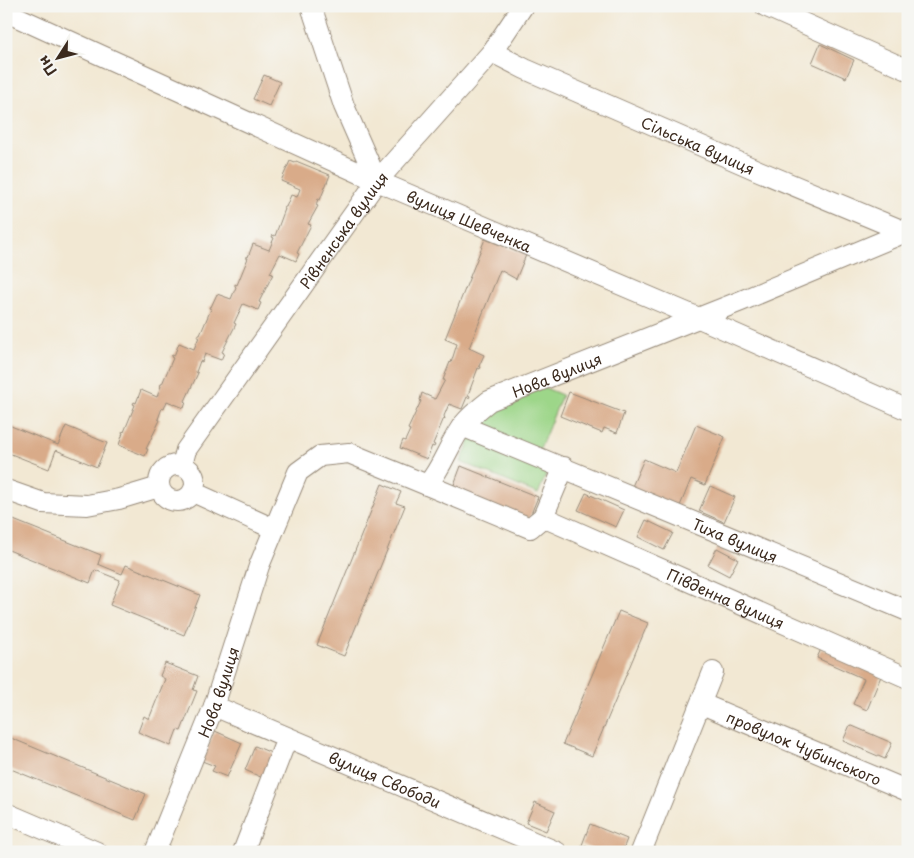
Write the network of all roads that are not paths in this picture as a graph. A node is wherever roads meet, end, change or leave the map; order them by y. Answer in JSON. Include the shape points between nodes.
{"nodes":[{"id":1,"x":311,"y":6,"type":"edge"},
{"id":2,"x":523,"y":6,"type":"edge"},
{"id":3,"x":765,"y":6,"type":"edge"},
{"id":4,"x":6,"y":12,"type":"edge"},
{"id":5,"x":492,"y":52,"type":"junction"},
{"id":6,"x":908,"y":70,"type":"edge"},
{"id":7,"x":378,"y":181,"type":"junction"},
{"id":8,"x":907,"y":232,"type":"edge"},
{"id":9,"x":699,"y":318,"type":"junction"},
{"id":10,"x":908,"y":410,"type":"edge"},
{"id":11,"x":462,"y":426,"type":"junction"},
{"id":12,"x":182,"y":465,"type":"junction"},
{"id":13,"x":564,"y":467,"type":"junction"},
{"id":14,"x":427,"y":485,"type":"junction"},
{"id":15,"x":159,"y":487,"type":"junction"},
{"id":16,"x":6,"y":490,"type":"edge"},
{"id":17,"x":192,"y":492,"type":"junction"},
{"id":18,"x":543,"y":517,"type":"junction"},
{"id":19,"x":274,"y":529,"type":"junction"},
{"id":20,"x":908,"y":611,"type":"edge"},
{"id":21,"x":713,"y":672,"type":"dead end"},
{"id":22,"x":908,"y":678,"type":"edge"},
{"id":23,"x":702,"y":704,"type":"junction"},
{"id":24,"x":214,"y":706,"type":"junction"},
{"id":25,"x":287,"y":738,"type":"junction"},
{"id":26,"x":908,"y":791,"type":"edge"},
{"id":27,"x":6,"y":813,"type":"edge"},
{"id":28,"x":97,"y":852,"type":"edge"},
{"id":29,"x":155,"y":852,"type":"edge"},
{"id":30,"x":243,"y":852,"type":"edge"},
{"id":31,"x":557,"y":852,"type":"edge"},
{"id":32,"x":641,"y":852,"type":"edge"}],
"edges":[{"from":1,"to":7,"type":"street","via":[[344,106]]},
{"from":2,"to":5,"type":"street","name":"Рівненська вулиця"},
{"from":3,"to":6,"type":"street"},
{"from":4,"to":7,"type":"street","name":"вулиця Шевченка"},
{"from":5,"to":7,"type":"street","name":"Рівненська вулиця"},
{"from":5,"to":8,"type":"street","name":"Сільська вулиця","via":[[525,70]]},
{"from":7,"to":9,"type":"street","name":"вулиця Шевченка"},
{"from":7,"to":12,"type":"street","name":"Рівненська вулиця","via":[[186,450]]},
{"from":8,"to":9,"type":"street","name":"Нова вулиця"},
{"from":9,"to":10,"type":"street","name":"вулиця Шевченка"},
{"from":9,"to":11,"type":"street","name":"Нова вулиця","via":[[489,401]]},
{"from":11,"to":13,"type":"street","name":"Тиха вулиця"},
{"from":11,"to":14,"type":"street","name":"Нова вулиця"},
{"from":12,"to":15,"type":"street","via":[[164,470]]},
{"from":12,"to":17,"type":"street","via":[[194,478]]},
{"from":13,"to":18,"type":"street"},
{"from":13,"to":20,"type":"street","name":"Тиха вулиця"},
{"from":14,"to":18,"type":"street","via":[[530,528]]},
{"from":14,"to":19,"type":"street","name":"Нова вулиця","via":[[349,453],[320,456],[298,472]]},
{"from":15,"to":16,"type":"street","via":[[87,505],[43,503]]},
{"from":15,"to":17,"type":"street","via":[[166,497],[176,501],[187,498]]},
{"from":17,"to":19,"type":"street"},
{"from":18,"to":22,"type":"street","name":"Південна вулиця"},
{"from":19,"to":24,"type":"street","name":"Нова вулиця"},
{"from":21,"to":23,"type":"street"},
{"from":23,"to":26,"type":"street","name":"провулок Чубинського"},
{"from":23,"to":32,"type":"street"},
{"from":24,"to":25,"type":"street","name":"вулиця Свободи"},
{"from":24,"to":29,"type":"street","name":"Нова вулиця"},
{"from":25,"to":30,"type":"street"},
{"from":25,"to":31,"type":"street","name":"вулиця Свободи"},
{"from":27,"to":28,"type":"street"}]}
